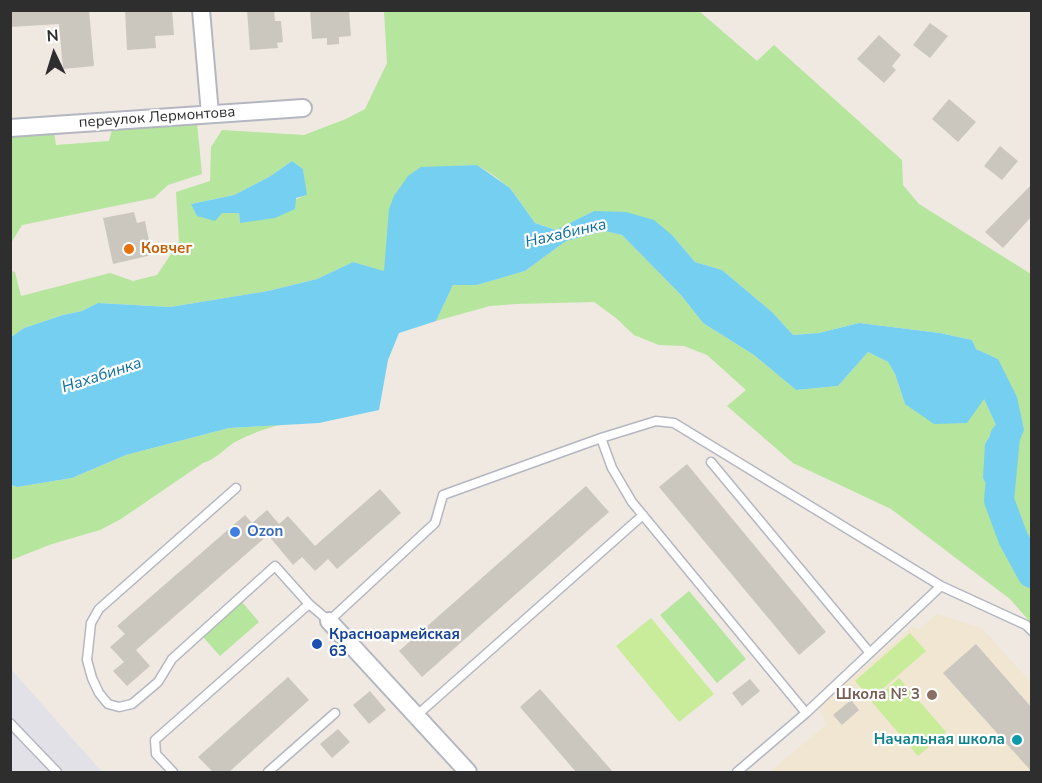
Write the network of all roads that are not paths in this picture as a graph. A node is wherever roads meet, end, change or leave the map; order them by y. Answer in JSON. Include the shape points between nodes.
{"nodes":[{"id":1,"x":201,"y":10,"type":"edge"},
{"id":2,"x":303,"y":108,"type":"dead end"},
{"id":3,"x":210,"y":114,"type":"junction"},
{"id":4,"x":10,"y":128,"type":"edge"},
{"id":5,"x":601,"y":438,"type":"junction"},
{"id":6,"x":711,"y":462,"type":"dead end"},
{"id":7,"x":236,"y":488,"type":"dead end"},
{"id":8,"x":643,"y":515,"type":"junction"},
{"id":9,"x":941,"y":586,"type":"junction"},
{"id":10,"x":309,"y":604,"type":"junction"},
{"id":11,"x":329,"y":621,"type":"junction"},
{"id":12,"x":1032,"y":631,"type":"edge"},
{"id":13,"x":870,"y":653,"type":"junction"},
{"id":14,"x":334,"y":713,"type":"dead end"},
{"id":15,"x":806,"y":713,"type":"junction"},
{"id":16,"x":416,"y":716,"type":"junction"},
{"id":17,"x":10,"y":723,"type":"edge"},
{"id":18,"x":57,"y":772,"type":"edge"},
{"id":19,"x":173,"y":772,"type":"edge"},
{"id":20,"x":268,"y":772,"type":"edge"},
{"id":21,"x":468,"y":772,"type":"edge"},
{"id":22,"x":737,"y":772,"type":"edge"}],
"edges":[{"from":1,"to":3,"type":"street"},
{"from":2,"to":3,"type":"street","name":"переулок Лермонтова"},
{"from":3,"to":4,"type":"street","name":"переулок Лермонтова"},
{"from":5,"to":8,"type":"lane","via":[[612,468]]},
{"from":5,"to":9,"type":"lane","via":[[656,421],[674,423]]},
{"from":5,"to":11,"type":"lane","via":[[443,495],[435,523]]},
{"from":6,"to":13,"type":"lane"},
{"from":7,"to":10,"type":"lane","via":[[99,609],[91,623],[87,660],[99,693],[108,704],[132,704],[158,682],[172,659],[274,566]]},
{"from":8,"to":15,"type":"lane"},
{"from":8,"to":16,"type":"lane"},
{"from":9,"to":12,"type":"lane"},
{"from":9,"to":13,"type":"lane"},
{"from":10,"to":11,"type":"lane"},
{"from":10,"to":19,"type":"lane","via":[[155,740],[156,754]]},
{"from":11,"to":16,"type":"street"},
{"from":13,"to":15,"type":"lane"},
{"from":14,"to":20,"type":"lane"},
{"from":15,"to":22,"type":"lane"},
{"from":16,"to":21,"type":"street"},
{"from":17,"to":18,"type":"lane"}]}
